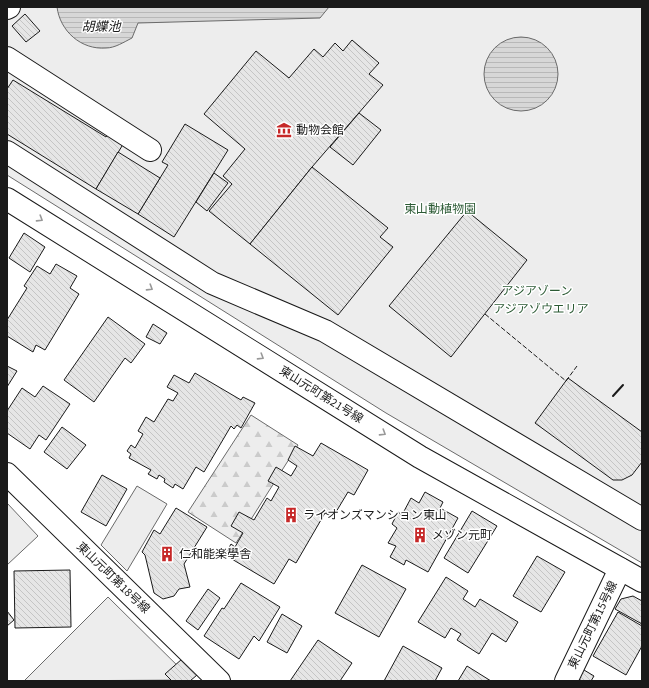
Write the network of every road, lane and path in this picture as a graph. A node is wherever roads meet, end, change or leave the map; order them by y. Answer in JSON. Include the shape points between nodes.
{"nodes":[{"id":1,"x":7,"y":58,"type":"edge"},
{"id":2,"x":150,"y":150,"type":"dead end"},
{"id":3,"x":7,"y":152,"type":"edge"},
{"id":4,"x":7,"y":199,"type":"edge"},
{"id":5,"x":7,"y":474,"type":"edge"},
{"id":6,"x":642,"y":519,"type":"edge"},
{"id":7,"x":620,"y":569,"type":"junction"},
{"id":8,"x":642,"y":581,"type":"edge"},
{"id":9,"x":219,"y":681,"type":"edge"},
{"id":10,"x":566,"y":681,"type":"edge"}],
"edges":[{"from":1,"to":2,"type":"street"},
{"from":3,"to":6,"type":"street","via":[[212,283],[325,331]]},
{"from":4,"to":7,"type":"street","name":"東山元町第21号線","one_way":true,"via":[[420,457]]},
{"from":5,"to":9,"type":"street","name":"東山元町第18号線"},
{"from":7,"to":8,"type":"street","name":"東山元町第21号線"},
{"from":7,"to":10,"type":"street","name":"東山元町第15号線"}]}
